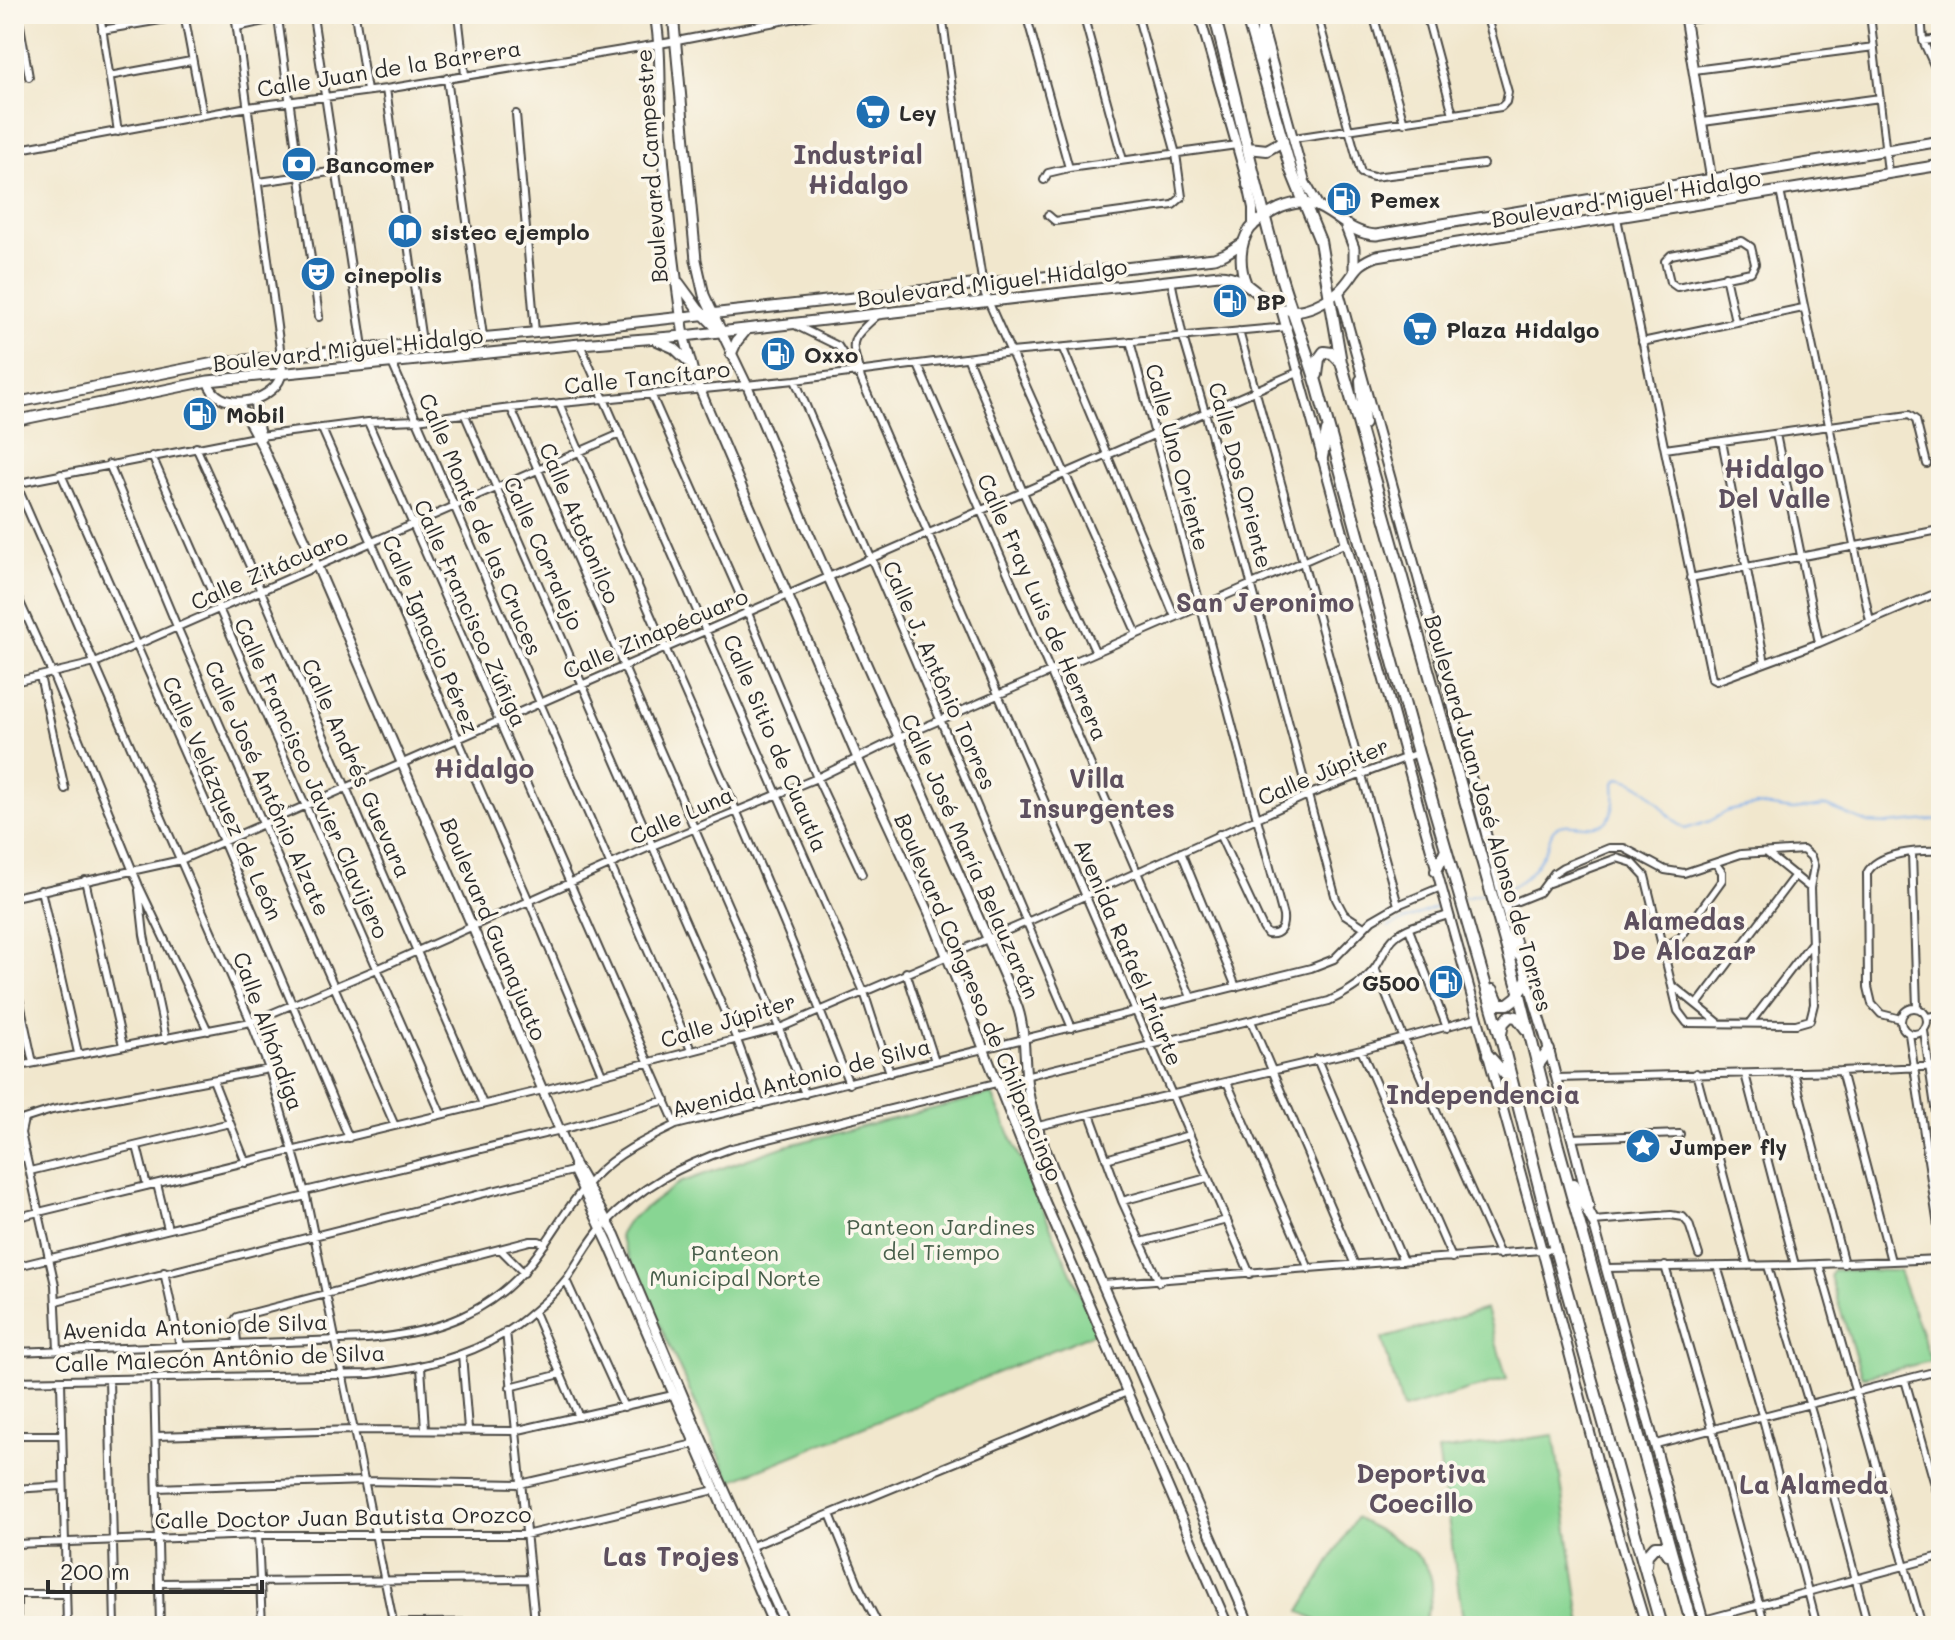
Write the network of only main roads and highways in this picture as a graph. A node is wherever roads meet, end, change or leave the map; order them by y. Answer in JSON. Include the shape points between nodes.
{"nodes":[{"id":1,"x":655,"y":14,"type":"edge"},
{"id":2,"x":673,"y":14,"type":"edge"},
{"id":3,"x":1214,"y":14,"type":"edge"},
{"id":4,"x":1246,"y":14,"type":"edge"},
{"id":5,"x":1262,"y":27,"type":"road end"},
{"id":6,"x":1262,"y":72,"type":"junction"},
{"id":7,"x":1288,"y":140,"type":"junction"},
{"id":8,"x":1941,"y":141,"type":"edge"},
{"id":9,"x":1243,"y":147,"type":"junction"},
{"id":10,"x":1941,"y":165,"type":"edge"},
{"id":11,"x":1248,"y":185,"type":"road end"},
{"id":12,"x":1304,"y":202,"type":"junction"},
{"id":13,"x":1265,"y":216,"type":"junction"},
{"id":14,"x":1345,"y":225,"type":"junction"},
{"id":15,"x":1243,"y":243,"type":"junction"},
{"id":16,"x":1354,"y":269,"type":"junction"},
{"id":17,"x":677,"y":280,"type":"junction"},
{"id":18,"x":1246,"y":283,"type":"junction"},
{"id":19,"x":1334,"y":295,"type":"junction"},
{"id":20,"x":1286,"y":310,"type":"junction"},
{"id":21,"x":707,"y":313,"type":"junction"},
{"id":22,"x":681,"y":315,"type":"junction"},
{"id":23,"x":747,"y":329,"type":"junction"},
{"id":24,"x":721,"y":331,"type":"junction"},
{"id":25,"x":684,"y":336,"type":"junction"},
{"id":26,"x":652,"y":339,"type":"junction"},
{"id":27,"x":731,"y":354,"type":"road end"},
{"id":28,"x":269,"y":358,"type":"junction"},
{"id":29,"x":1341,"y":362,"type":"junction"},
{"id":30,"x":690,"y":363,"type":"road end"},
{"id":31,"x":1361,"y":380,"type":"road end"},
{"id":32,"x":208,"y":381,"type":"junction"},
{"id":33,"x":1317,"y":385,"type":"junction"},
{"id":34,"x":14,"y":403,"type":"edge"},
{"id":35,"x":14,"y":421,"type":"edge"},
{"id":36,"x":1328,"y":425,"type":"junction"},
{"id":37,"x":1366,"y":446,"type":"junction"},
{"id":38,"x":1322,"y":457,"type":"road end"},
{"id":39,"x":1446,"y":849,"type":"junction"},
{"id":40,"x":1436,"y":871,"type":"road end"},
{"id":41,"x":1501,"y":930,"type":"junction"},
{"id":42,"x":1520,"y":956,"type":"road end"},
{"id":43,"x":1478,"y":960,"type":"junction"},
{"id":44,"x":1527,"y":979,"type":"road end"},
{"id":45,"x":1519,"y":991,"type":"junction"},
{"id":46,"x":1501,"y":1038,"type":"junction"},
{"id":47,"x":1532,"y":1042,"type":"junction"},
{"id":48,"x":1549,"y":1050,"type":"road end"},
{"id":49,"x":1488,"y":1055,"type":"road end"},
{"id":50,"x":1538,"y":1065,"type":"junction"},
{"id":51,"x":1512,"y":1081,"type":"junction"},
{"id":52,"x":1558,"y":1146,"type":"junction"},
{"id":53,"x":1593,"y":1221,"type":"road end"},
{"id":54,"x":1646,"y":1569,"type":"junction"},
{"id":55,"x":1681,"y":1590,"type":"junction"},
{"id":56,"x":1661,"y":1626,"type":"edge"},
{"id":57,"x":1692,"y":1626,"type":"edge"}],
"edges":[{"from":1,"to":17,"type":"main road","name":"Boulevard Campestre"},
{"from":2,"to":21,"type":"main road","name":"Boulevard Campestre","via":[[696,260]]},
{"from":3,"to":9,"type":"main road"},
{"from":4,"to":6,"type":"main road","name":"Boulevard Juan José Alonso de Torres"},
{"from":5,"to":6,"type":"main road"},
{"from":6,"to":7,"type":"main road","name":"Boulevard Juan José Alonso de Torres"},
{"from":7,"to":9,"type":"main road","via":[[1267,150]]},
{"from":7,"to":12,"type":"main road","name":"Boulevard Juan José Alonso de Torres"},
{"from":8,"to":14,"type":"main road","name":"Boulevard Miguel Hidalgo","via":[[1376,235]]},
{"from":9,"to":11,"type":"main road"},
{"from":9,"to":13,"type":"main road"},
{"from":10,"to":16,"type":"main road","name":"Boulevard Miguel Hidalgo","via":[[1377,256]]},
{"from":12,"to":13,"type":"main road"},
{"from":12,"to":14,"type":"main road","name":"Boulevard Miguel Hidalgo","via":[[1318,205]]},
{"from":12,"to":19,"type":"main road","name":"Boulevard Juan José Alonso de Torres"},
{"from":13,"to":15,"type":"main road"},
{"from":13,"to":20,"type":"main road"},
{"from":14,"to":16,"type":"main road","via":[[1354,248]]},
{"from":15,"to":18,"type":"main road"},
{"from":15,"to":21,"type":"main road","name":"Boulevard Miguel Hidalgo","via":[[1214,258]]},
{"from":16,"to":19,"type":"main road"},
{"from":17,"to":21,"type":"main road"},
{"from":17,"to":22,"type":"main road","name":"Boulevard Campestre"},
{"from":18,"to":20,"type":"main road","name":"Boulevard Miguel Hidalgo","via":[[1259,297]]},
{"from":18,"to":23,"type":"main road","name":"Boulevard Miguel Hidalgo","via":[[1225,275]]},
{"from":19,"to":20,"type":"main road","via":[[1311,308]]},
{"from":19,"to":29,"type":"main road","name":"Boulevard Juan José Alonso de Torres"},
{"from":20,"to":33,"type":"main road","via":[[1303,337]]},
{"from":21,"to":22,"type":"main road","name":"Boulevard Miguel Hidalgo"},
{"from":21,"to":24,"type":"main road"},
{"from":22,"to":25,"type":"main road","name":"Boulevard Campestre"},
{"from":22,"to":28,"type":"main road","name":"Boulevard Miguel Hidalgo"},
{"from":23,"to":24,"type":"main road","name":"Boulevard Miguel Hidalgo"},
{"from":23,"to":27,"type":"main road"},
{"from":24,"to":25,"type":"main road","name":"Boulevard Miguel Hidalgo"},
{"from":25,"to":26,"type":"main road","name":"Boulevard Miguel Hidalgo"},
{"from":26,"to":30,"type":"main road","via":[[674,348]]},
{"from":26,"to":32,"type":"main road","name":"Boulevard Miguel Hidalgo"},
{"from":28,"to":32,"type":"main road","via":[[213,370]]},
{"from":28,"to":34,"type":"main road","name":"Boulevard Miguel Hidalgo","via":[[206,364]]},
{"from":29,"to":33,"type":"main road","via":[[1332,353],[1322,354]]},
{"from":29,"to":37,"type":"main road","name":"Boulevard Juan José Alonso de Torres"},
{"from":31,"to":37,"type":"main road"},
{"from":32,"to":35,"type":"main road","name":"Boulevard Miguel Hidalgo"},
{"from":33,"to":36,"type":"main road"},
{"from":36,"to":38,"type":"main road"},
{"from":36,"to":39,"type":"main road"},
{"from":37,"to":41,"type":"main road","name":"Boulevard Juan José Alonso de Torres","via":[[1495,889]]},
{"from":39,"to":40,"type":"main road"},
{"from":39,"to":43,"type":"main road"},
{"from":41,"to":42,"type":"main road"},
{"from":41,"to":45,"type":"main road","name":"Boulevard Juan José Alonso de Torres"},
{"from":43,"to":45,"type":"main road","via":[[1499,1004],[1514,1000]]},
{"from":43,"to":46,"type":"main road"},
{"from":44,"to":45,"type":"main road"},
{"from":45,"to":47,"type":"main road","name":"Boulevard Juan José Alonso de Torres"},
{"from":46,"to":47,"type":"main road","via":[[1505,1021],[1515,1016]]},
{"from":46,"to":51,"type":"main road"},
{"from":47,"to":50,"type":"main road","name":"Boulevard Juan José Alonso de Torres"},
{"from":48,"to":50,"type":"main road"},
{"from":49,"to":51,"type":"main road"},
{"from":50,"to":52,"type":"main road","name":"Boulevard Juan José Alonso de Torres"},
{"from":51,"to":54,"type":"main road"},
{"from":52,"to":53,"type":"main road"},
{"from":52,"to":55,"type":"main road","name":"Boulevard Juan José Alonso de Torres"},
{"from":54,"to":55,"type":"main road","via":[[1651,1549],[1662,1546]]},
{"from":54,"to":56,"type":"main road"},
{"from":55,"to":57,"type":"main road","name":"Boulevard Juan José Alonso de Torres"}]}
